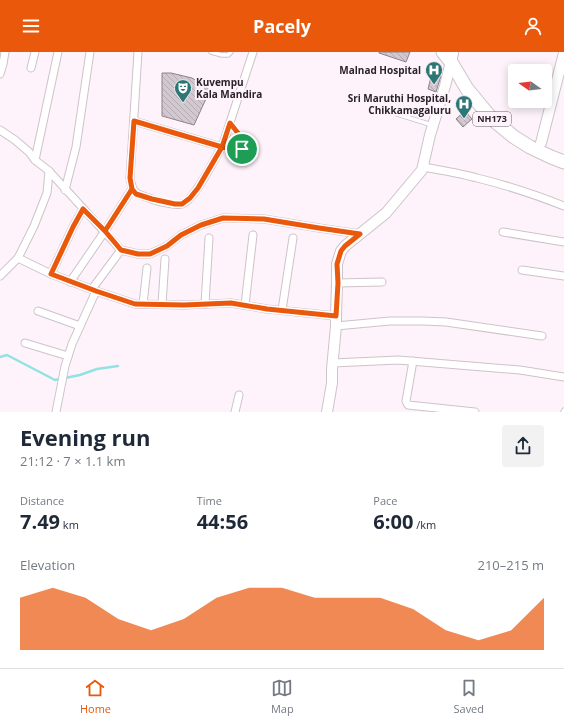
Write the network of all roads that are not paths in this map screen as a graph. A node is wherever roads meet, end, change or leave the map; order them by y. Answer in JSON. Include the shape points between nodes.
{"nodes":[{"id":1,"x":5,"y":52,"type":"edge"},
{"id":2,"x":35,"y":52,"type":"edge"},
{"id":3,"x":58,"y":52,"type":"edge"},
{"id":4,"x":90,"y":52,"type":"edge"},
{"id":5,"x":138,"y":52,"type":"edge"},
{"id":6,"x":211,"y":52,"type":"edge"},
{"id":7,"x":231,"y":52,"type":"edge"},
{"id":8,"x":253,"y":52,"type":"edge"},
{"id":9,"x":564,"y":53,"type":"edge"},
{"id":10,"x":450,"y":55,"type":"edge"},
{"id":11,"x":2,"y":64,"type":"edge"},
{"id":12,"x":562,"y":66,"type":"edge"},
{"id":13,"x":31,"y":68,"type":"dead end"},
{"id":14,"x":0,"y":74,"type":"edge"},
{"id":15,"x":384,"y":110,"type":"dead end"},
{"id":16,"x":134,"y":121,"type":"junction"},
{"id":17,"x":230,"y":123,"type":"junction"},
{"id":18,"x":433,"y":125,"type":"junction"},
{"id":19,"x":0,"y":130,"type":"edge"},
{"id":20,"x":541,"y":143,"type":"junction"},
{"id":21,"x":222,"y":147,"type":"junction"},
{"id":22,"x":564,"y":154,"type":"edge"},
{"id":23,"x":35,"y":160,"type":"junction"},
{"id":24,"x":564,"y":162,"type":"edge"},
{"id":25,"x":423,"y":167,"type":"junction"},
{"id":26,"x":49,"y":171,"type":"junction"},
{"id":27,"x":132,"y":189,"type":"junction"},
{"id":28,"x":65,"y":190,"type":"junction"},
{"id":29,"x":564,"y":206,"type":"edge"},
{"id":30,"x":83,"y":209,"type":"junction"},
{"id":31,"x":105,"y":231,"type":"junction"},
{"id":32,"x":503,"y":232,"type":"dead end"},
{"id":33,"x":360,"y":234,"type":"junction"},
{"id":34,"x":253,"y":235,"type":"dead end"},
{"id":35,"x":209,"y":238,"type":"dead end"},
{"id":36,"x":294,"y":238,"type":"dead end"},
{"id":37,"x":564,"y":242,"type":"edge"},
{"id":38,"x":121,"y":250,"type":"junction"},
{"id":39,"x":18,"y":258,"type":"junction"},
{"id":40,"x":165,"y":259,"type":"dead end"},
{"id":41,"x":147,"y":268,"type":"dead end"},
{"id":42,"x":522,"y":270,"type":"dead end"},
{"id":43,"x":51,"y":274,"type":"junction"},
{"id":44,"x":0,"y":276,"type":"edge"},
{"id":45,"x":564,"y":276,"type":"edge"},
{"id":46,"x":70,"y":282,"type":"junction"},
{"id":47,"x":382,"y":282,"type":"dead end"},
{"id":48,"x":338,"y":283,"type":"junction"},
{"id":49,"x":94,"y":290,"type":"junction"},
{"id":50,"x":143,"y":304,"type":"junction"},
{"id":51,"x":162,"y":304,"type":"junction"},
{"id":52,"x":205,"y":304,"type":"junction"},
{"id":53,"x":245,"y":305,"type":"junction"},
{"id":54,"x":282,"y":310,"type":"junction"},
{"id":55,"x":38,"y":311,"type":"dead end"},
{"id":56,"x":336,"y":321,"type":"junction"},
{"id":57,"x":80,"y":326,"type":"junction"},
{"id":58,"x":542,"y":336,"type":"dead end"},
{"id":59,"x":25,"y":343,"type":"dead end"},
{"id":60,"x":68,"y":356,"type":"junction"},
{"id":61,"x":413,"y":361,"type":"junction"},
{"id":62,"x":333,"y":363,"type":"junction"},
{"id":63,"x":564,"y":377,"type":"edge"},
{"id":64,"x":239,"y":395,"type":"dead end"},
{"id":65,"x":56,"y":412,"type":"edge"},
{"id":66,"x":236,"y":412,"type":"edge"},
{"id":67,"x":327,"y":412,"type":"edge"},
{"id":68,"x":475,"y":412,"type":"edge"}],
"edges":[{"from":1,"to":11,"type":"street"},
{"from":2,"to":13,"type":"street"},
{"from":3,"to":23,"type":"street"},
{"from":4,"to":28,"type":"street","via":[[76,147]]},
{"from":5,"to":16,"type":"street"},
{"from":6,"to":7,"type":"lane","via":[[228,55]]},
{"from":8,"to":17,"type":"street"},
{"from":9,"to":12,"type":"street"},
{"from":10,"to":18,"type":"street","via":[[445,86]]},
{"from":10,"to":20,"type":"highway","number":"NH173","via":[[486,102],[511,125]]},
{"from":10,"to":24,"type":"highway","number":"NH173","via":[[467,89],[491,118],[514,137],[551,158]]},
{"from":11,"to":14,"type":"street"},
{"from":12,"to":20,"type":"street"},
{"from":15,"to":18,"type":"lane"},
{"from":16,"to":21,"type":"street"},
{"from":16,"to":27,"type":"street","via":[[130,178]]},
{"from":17,"to":21,"type":"street"},
{"from":17,"to":21,"type":"lane","via":[[245,142],[244,146],[242,149]]},
{"from":18,"to":25,"type":"street"},
{"from":19,"to":23,"type":"street","via":[[15,140]]},
{"from":20,"to":22,"type":"highway","number":"NH173"},
{"from":21,"to":27,"type":"street","via":[[198,188],[182,204],[152,199],[136,194]]},
{"from":23,"to":26,"type":"street"},
{"from":25,"to":29,"type":"street","via":[[514,188]]},
{"from":25,"to":33,"type":"street","via":[[386,213]]},
{"from":26,"to":28,"type":"street"},
{"from":26,"to":39,"type":"street","via":[[47,193]]},
{"from":27,"to":31,"type":"street"},
{"from":28,"to":30,"type":"street"},
{"from":30,"to":31,"type":"street"},
{"from":30,"to":43,"type":"street"},
{"from":31,"to":38,"type":"street"},
{"from":31,"to":46,"type":"street"},
{"from":32,"to":37,"type":"street"},
{"from":33,"to":38,"type":"street","via":[[264,219],[223,218],[201,225],[150,254]]},
{"from":33,"to":48,"type":"street","via":[[341,251],[337,264]]},
{"from":34,"to":53,"type":"street"},
{"from":35,"to":52,"type":"street"},
{"from":36,"to":54,"type":"street"},
{"from":38,"to":49,"type":"street"},
{"from":39,"to":43,"type":"street"},
{"from":39,"to":44,"type":"street"},
{"from":40,"to":51,"type":"street"},
{"from":41,"to":50,"type":"street"},
{"from":42,"to":45,"type":"street"},
{"from":43,"to":46,"type":"street"},
{"from":46,"to":49,"type":"street"},
{"from":47,"to":48,"type":"street"},
{"from":48,"to":56,"type":"street"},
{"from":49,"to":50,"type":"street","via":[[135,304]]},
{"from":49,"to":57,"type":"street"},
{"from":50,"to":51,"type":"street"},
{"from":51,"to":52,"type":"street"},
{"from":52,"to":53,"type":"street"},
{"from":53,"to":54,"type":"street"},
{"from":54,"to":56,"type":"street"},
{"from":55,"to":57,"type":"street"},
{"from":56,"to":58,"type":"street","via":[[446,322]]},
{"from":56,"to":62,"type":"street"},
{"from":57,"to":60,"type":"street"},
{"from":59,"to":60,"type":"street"},
{"from":60,"to":65,"type":"street"},
{"from":61,"to":62,"type":"street"},
{"from":61,"to":63,"type":"street","via":[[520,370]]},
{"from":61,"to":68,"type":"street","via":[[406,401],[408,405]]},
{"from":62,"to":67,"type":"street"},
{"from":64,"to":66,"type":"street"}]}
